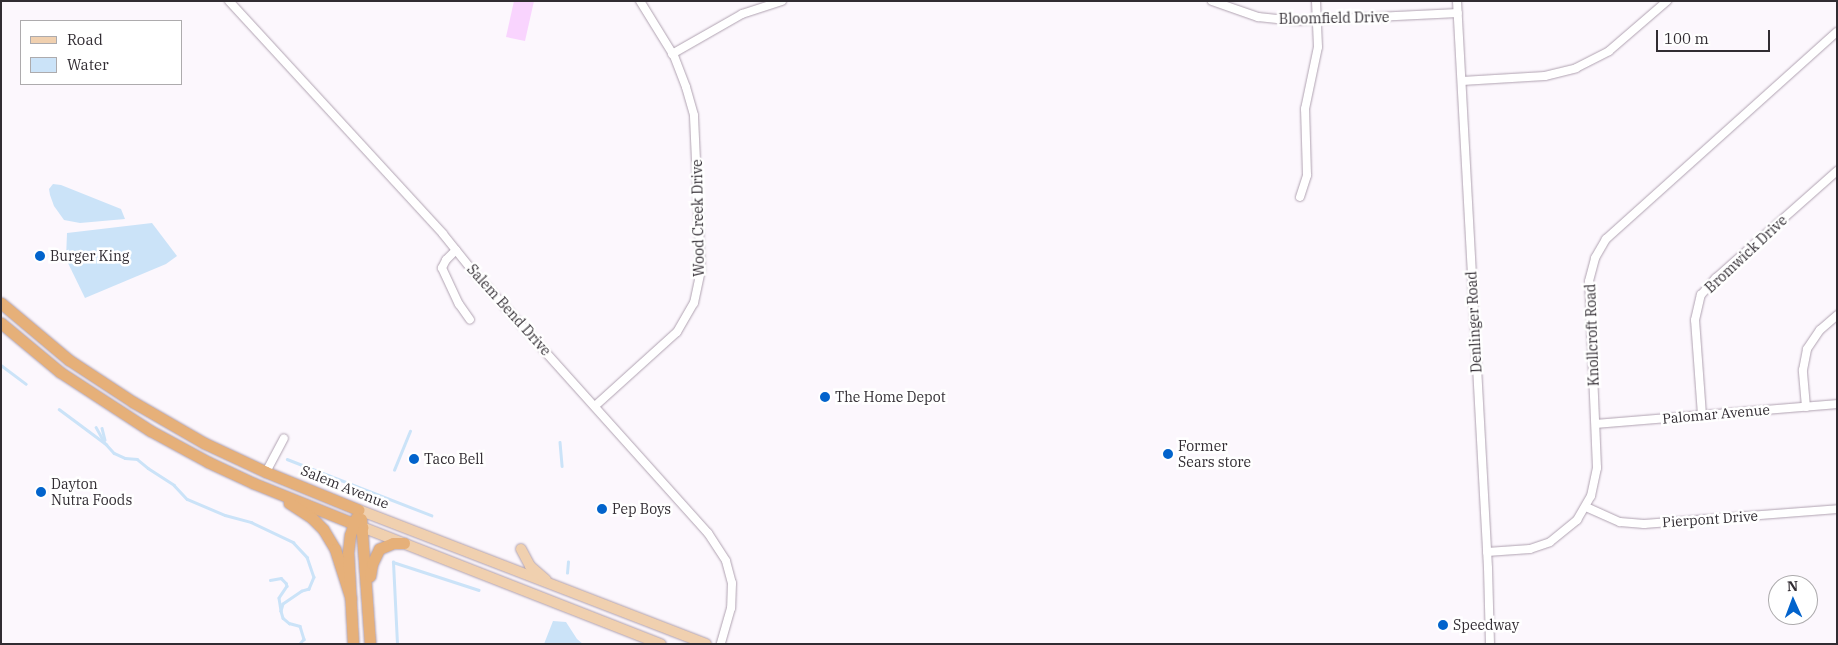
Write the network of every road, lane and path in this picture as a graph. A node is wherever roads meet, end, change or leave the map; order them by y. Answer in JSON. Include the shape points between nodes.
{"nodes":[{"id":1,"x":229,"y":1,"type":"edge"},
{"id":2,"x":640,"y":1,"type":"edge"},
{"id":3,"x":782,"y":1,"type":"edge"},
{"id":4,"x":1212,"y":1,"type":"edge"},
{"id":5,"x":1316,"y":1,"type":"edge"},
{"id":6,"x":1457,"y":1,"type":"edge"},
{"id":7,"x":1667,"y":1,"type":"edge"},
{"id":8,"x":1458,"y":13,"type":"junction"},
{"id":9,"x":1318,"y":21,"type":"junction"},
{"id":10,"x":1837,"y":32,"type":"edge"},
{"id":11,"x":672,"y":54,"type":"junction"},
{"id":12,"x":1462,"y":81,"type":"junction"},
{"id":13,"x":1837,"y":171,"type":"edge"},
{"id":14,"x":1300,"y":197,"type":"dead end"},
{"id":15,"x":456,"y":250,"type":"junction"},
{"id":16,"x":1,"y":303,"type":"edge"},
{"id":17,"x":1837,"y":315,"type":"edge"},
{"id":18,"x":1,"y":316,"type":"edge"},
{"id":19,"x":470,"y":320,"type":"dead end"},
{"id":20,"x":1,"y":323,"type":"edge"},
{"id":21,"x":69,"y":360,"type":"junction"},
{"id":22,"x":60,"y":372,"type":"junction"},
{"id":23,"x":1837,"y":404,"type":"edge"},
{"id":24,"x":596,"y":406,"type":"junction"},
{"id":25,"x":1806,"y":407,"type":"junction"},
{"id":26,"x":1702,"y":415,"type":"junction"},
{"id":27,"x":162,"y":418,"type":"junction"},
{"id":28,"x":1596,"y":424,"type":"junction"},
{"id":29,"x":284,"y":438,"type":"dead end"},
{"id":30,"x":266,"y":472,"type":"junction"},
{"id":31,"x":253,"y":483,"type":"junction"},
{"id":32,"x":1586,"y":507,"type":"junction"},
{"id":33,"x":1837,"y":509,"type":"edge"},
{"id":34,"x":360,"y":510,"type":"junction"},
{"id":35,"x":358,"y":525,"type":"junction"},
{"id":36,"x":404,"y":543,"type":"junction"},
{"id":37,"x":521,"y":549,"type":"dead end"},
{"id":38,"x":1487,"y":552,"type":"junction"},
{"id":39,"x":550,"y":584,"type":"junction"},
{"id":40,"x":367,"y":593,"type":"junction"},
{"id":41,"x":351,"y":600,"type":"junction"},
{"id":42,"x":353,"y":644,"type":"edge"},
{"id":43,"x":370,"y":644,"type":"edge"},
{"id":44,"x":661,"y":644,"type":"edge"},
{"id":45,"x":706,"y":644,"type":"edge"},
{"id":46,"x":721,"y":644,"type":"edge"},
{"id":47,"x":1490,"y":644,"type":"edge"}],
"edges":[{"from":1,"to":15,"type":"street","name":"Salem Bend Drive"},
{"from":2,"to":11,"type":"street","name":"Wood Creek Drive"},
{"from":3,"to":11,"type":"street","via":[[742,14]]},
{"from":4,"to":9,"type":"street","name":"Bloomfield Drive","via":[[1258,17]]},
{"from":5,"to":9,"type":"street"},
{"from":6,"to":8,"type":"street","name":"Denlinger Road"},
{"from":7,"to":12,"type":"street","via":[[1622,42],[1576,68],[1545,76]]},
{"from":8,"to":9,"type":"street","name":"Bloomfield Drive"},
{"from":8,"to":12,"type":"street","name":"Denlinger Road"},
{"from":9,"to":14,"type":"street","via":[[1317,58],[1305,109],[1307,175]]},
{"from":10,"to":28,"type":"street","name":"Knollcroft Road","via":[[1614,230],[1600,248],[1591,269],[1589,292]]},
{"from":11,"to":24,"type":"street","name":"Wood Creek Drive","via":[[686,87],[696,127],[701,243],[698,289],[690,313],[677,332]]},
{"from":12,"to":38,"type":"street","name":"Denlinger Road"},
{"from":13,"to":26,"type":"street","name":"Bromwick Drive","via":[[1716,278],[1702,295],[1694,320]]},
{"from":15,"to":19,"type":"street","via":[[442,268],[458,304]]},
{"from":15,"to":24,"type":"street","name":"Salem Bend Drive"},
{"from":16,"to":21,"type":"highway","name":"Salem Avenue"},
{"from":17,"to":25,"type":"street","via":[[1820,330],[1807,349],[1803,370]]},
{"from":18,"to":21,"type":"highway","via":[[20,327],[54,356]]},
{"from":20,"to":22,"type":"highway"},
{"from":21,"to":27,"type":"highway","name":"Salem Avenue"},
{"from":22,"to":27,"type":"highway","via":[[74,374],[110,396]]},
{"from":22,"to":31,"type":"highway","via":[[152,431]]},
{"from":23,"to":25,"type":"street","name":"Palomar Avenue"},
{"from":24,"to":46,"type":"street","name":"Salem Bend Drive","via":[[719,547],[730,572],[732,594]]},
{"from":25,"to":26,"type":"street","name":"Palomar Avenue"},
{"from":26,"to":28,"type":"street","name":"Palomar Avenue"},
{"from":27,"to":30,"type":"highway","name":"Salem Avenue","via":[[204,443]]},
{"from":28,"to":32,"type":"street","name":"Knollcroft Road","via":[[1597,474]]},
{"from":29,"to":30,"type":"street"},
{"from":30,"to":34,"type":"highway","name":"Salem Avenue"},
{"from":31,"to":35,"type":"highway"},
{"from":31,"to":41,"type":"highway","via":[[295,506],[323,529],[335,548]]},
{"from":32,"to":33,"type":"street","name":"Pierpont Drive","via":[[1620,522],[1644,524]]},
{"from":32,"to":38,"type":"street","name":"Knollcroft Road","via":[[1569,528],[1550,542],[1530,549]]},
{"from":34,"to":35,"type":"highway"},
{"from":34,"to":39,"type":"main road","name":"Salem Avenue"},
{"from":35,"to":36,"type":"main road"},
{"from":35,"to":40,"type":"highway"},
{"from":35,"to":41,"type":"highway","via":[[348,553]]},
{"from":36,"to":40,"type":"highway","via":[[393,543],[379,549],[372,564]]},
{"from":36,"to":44,"type":"main road"},
{"from":37,"to":39,"type":"main road","via":[[530,566]]},
{"from":38,"to":47,"type":"street","name":"Denlinger Road"},
{"from":39,"to":45,"type":"main road","name":"Salem Avenue"},
{"from":40,"to":43,"type":"highway"},
{"from":41,"to":42,"type":"highway"}]}
